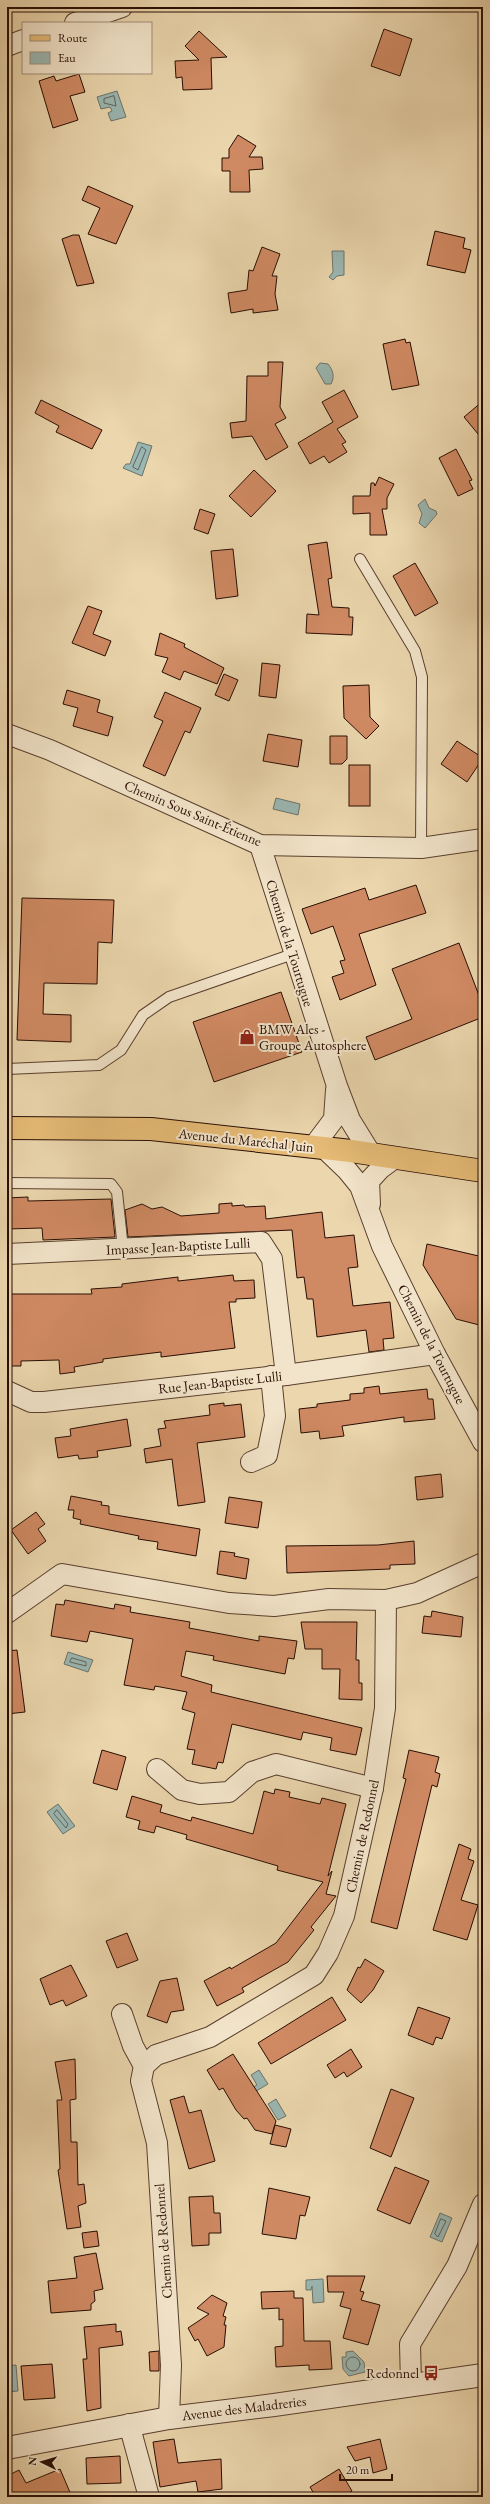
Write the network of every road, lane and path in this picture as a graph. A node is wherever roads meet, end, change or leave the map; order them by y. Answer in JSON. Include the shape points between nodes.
{"nodes":[{"id":1,"x":122,"y":7,"type":"edge"},
{"id":2,"x":78,"y":22,"type":"edge"},
{"id":3,"x":22,"y":40,"type":"edge"},
{"id":4,"x":7,"y":46,"type":"edge"},
{"id":5,"x":360,"y":559,"type":"dead end"},
{"id":6,"x":7,"y":734,"type":"edge"},
{"id":7,"x":483,"y":839,"type":"edge"},
{"id":8,"x":260,"y":844,"type":"junction"},
{"id":9,"x":421,"y":848,"type":"junction"},
{"id":10,"x":293,"y":954,"type":"junction"},
{"id":11,"x":7,"y":1070,"type":"edge"},
{"id":12,"x":337,"y":1086,"type":"junction"},
{"id":13,"x":7,"y":1128,"type":"edge"},
{"id":14,"x":318,"y":1148,"type":"junction"},
{"id":15,"x":371,"y":1154,"type":"junction"},
{"id":16,"x":395,"y":1158,"type":"junction"},
{"id":17,"x":483,"y":1171,"type":"edge"},
{"id":18,"x":7,"y":1183,"type":"edge"},
{"id":19,"x":382,"y":1246,"type":"junction"},
{"id":20,"x":123,"y":1250,"type":"junction"},
{"id":21,"x":7,"y":1254,"type":"edge"},
{"id":22,"x":435,"y":1354,"type":"junction"},
{"id":23,"x":278,"y":1375,"type":"junction"},
{"id":24,"x":7,"y":1391,"type":"edge"},
{"id":25,"x":483,"y":1442,"type":"edge"},
{"id":26,"x":251,"y":1462,"type":"dead end"},
{"id":27,"x":483,"y":1563,"type":"edge"},
{"id":28,"x":386,"y":1600,"type":"junction"},
{"id":29,"x":7,"y":1613,"type":"edge"},
{"id":30,"x":157,"y":1769,"type":"dead end"},
{"id":31,"x":373,"y":1788,"type":"junction"},
{"id":32,"x":122,"y":2014,"type":"dead end"},
{"id":33,"x":144,"y":2066,"type":"junction"},
{"id":34,"x":483,"y":2204,"type":"edge"},
{"id":35,"x":483,"y":2374,"type":"edge"},
{"id":36,"x":411,"y":2384,"type":"junction"},
{"id":37,"x":169,"y":2418,"type":"junction"},
{"id":38,"x":130,"y":2424,"type":"junction"},
{"id":39,"x":7,"y":2448,"type":"edge"},
{"id":40,"x":149,"y":2497,"type":"edge"}],
"edges":[{"from":1,"to":2,"type":"street"},
{"from":3,"to":4,"type":"street"},
{"from":5,"to":9,"type":"lane","via":[[415,651],[422,677]]},
{"from":6,"to":8,"type":"street","name":"Chemin Sous Saint-Étienne","via":[[50,750]]},
{"from":7,"to":9,"type":"street","name":"Chemin Sous Saint-Étienne"},
{"from":8,"to":9,"type":"street","name":"Chemin Sous Saint-Étienne"},
{"from":8,"to":10,"type":"street","name":"Chemin de la Tourtugue"},
{"from":10,"to":11,"type":"lane","via":[[169,997],[143,1015],[121,1050],[99,1065]]},
{"from":10,"to":12,"type":"street","name":"Chemin de la Tourtugue"},
{"from":12,"to":14,"type":"street","name":"Chemin de la Tourtugue","via":[[334,1119]]},
{"from":12,"to":15,"type":"street","name":"Chemin de la Tourtugue","via":[[350,1120]]},
{"from":13,"to":14,"type":"main road","name":"Avenue du Maréchal Juin","via":[[151,1129]]},
{"from":14,"to":15,"type":"main road","name":"Avenue du Maréchal Juin"},
{"from":14,"to":19,"type":"street","name":"Chemin de la Tourtugue","via":[[347,1170],[360,1186]]},
{"from":15,"to":16,"type":"main road","name":"Avenue du Maréchal Juin"},
{"from":16,"to":17,"type":"main road","name":"Avenue du Maréchal Juin"},
{"from":16,"to":19,"type":"street","name":"Chemin de la Tourtugue","via":[[369,1181],[370,1207]]},
{"from":18,"to":20,"type":"lane","via":[[111,1184],[117,1192]]},
{"from":19,"to":22,"type":"street","name":"Chemin de la Tourtugue"},
{"from":20,"to":21,"type":"street","name":"Impasse Jean-Baptiste Lulli"},
{"from":20,"to":23,"type":"street","name":"Impasse Jean-Baptiste Lulli","via":[[261,1242],[272,1259]]},
{"from":22,"to":23,"type":"street","name":"Rue Jean-Baptiste Lulli"},
{"from":22,"to":25,"type":"street","name":"Chemin de la Tourtugue"},
{"from":23,"to":24,"type":"street","name":"Rue Jean-Baptiste Lulli","via":[[44,1402],[31,1402]]},
{"from":23,"to":26,"type":"street","via":[[275,1416],[267,1455]]},
{"from":27,"to":28,"type":"street","via":[[417,1593]]},
{"from":28,"to":29,"type":"street","via":[[330,1599],[274,1606],[229,1603],[62,1574]]},
{"from":28,"to":31,"type":"street","name":"Chemin de Redonnel","via":[[385,1708]]},
{"from":30,"to":31,"type":"street","via":[[182,1790],[200,1794],[230,1792],[252,1772],[276,1764]]},
{"from":31,"to":33,"type":"street","name":"Chemin de Redonnel","via":[[344,1916],[328,1953],[314,1975],[210,2036],[156,2055]]},
{"from":32,"to":33,"type":"street","via":[[133,2046]]},
{"from":33,"to":37,"type":"street","name":"Chemin de Redonnel","via":[[142,2081],[157,2143],[171,2365]]},
{"from":34,"to":36,"type":"street","via":[[457,2266],[410,2344]]},
{"from":35,"to":36,"type":"street","name":"Avenue des Maladreries"},
{"from":36,"to":37,"type":"street","name":"Avenue des Maladreries"},
{"from":37,"to":38,"type":"street","name":"Avenue des Maladreries"},
{"from":38,"to":39,"type":"street","name":"Avenue des Maladreries"},
{"from":38,"to":40,"type":"street"}]}
